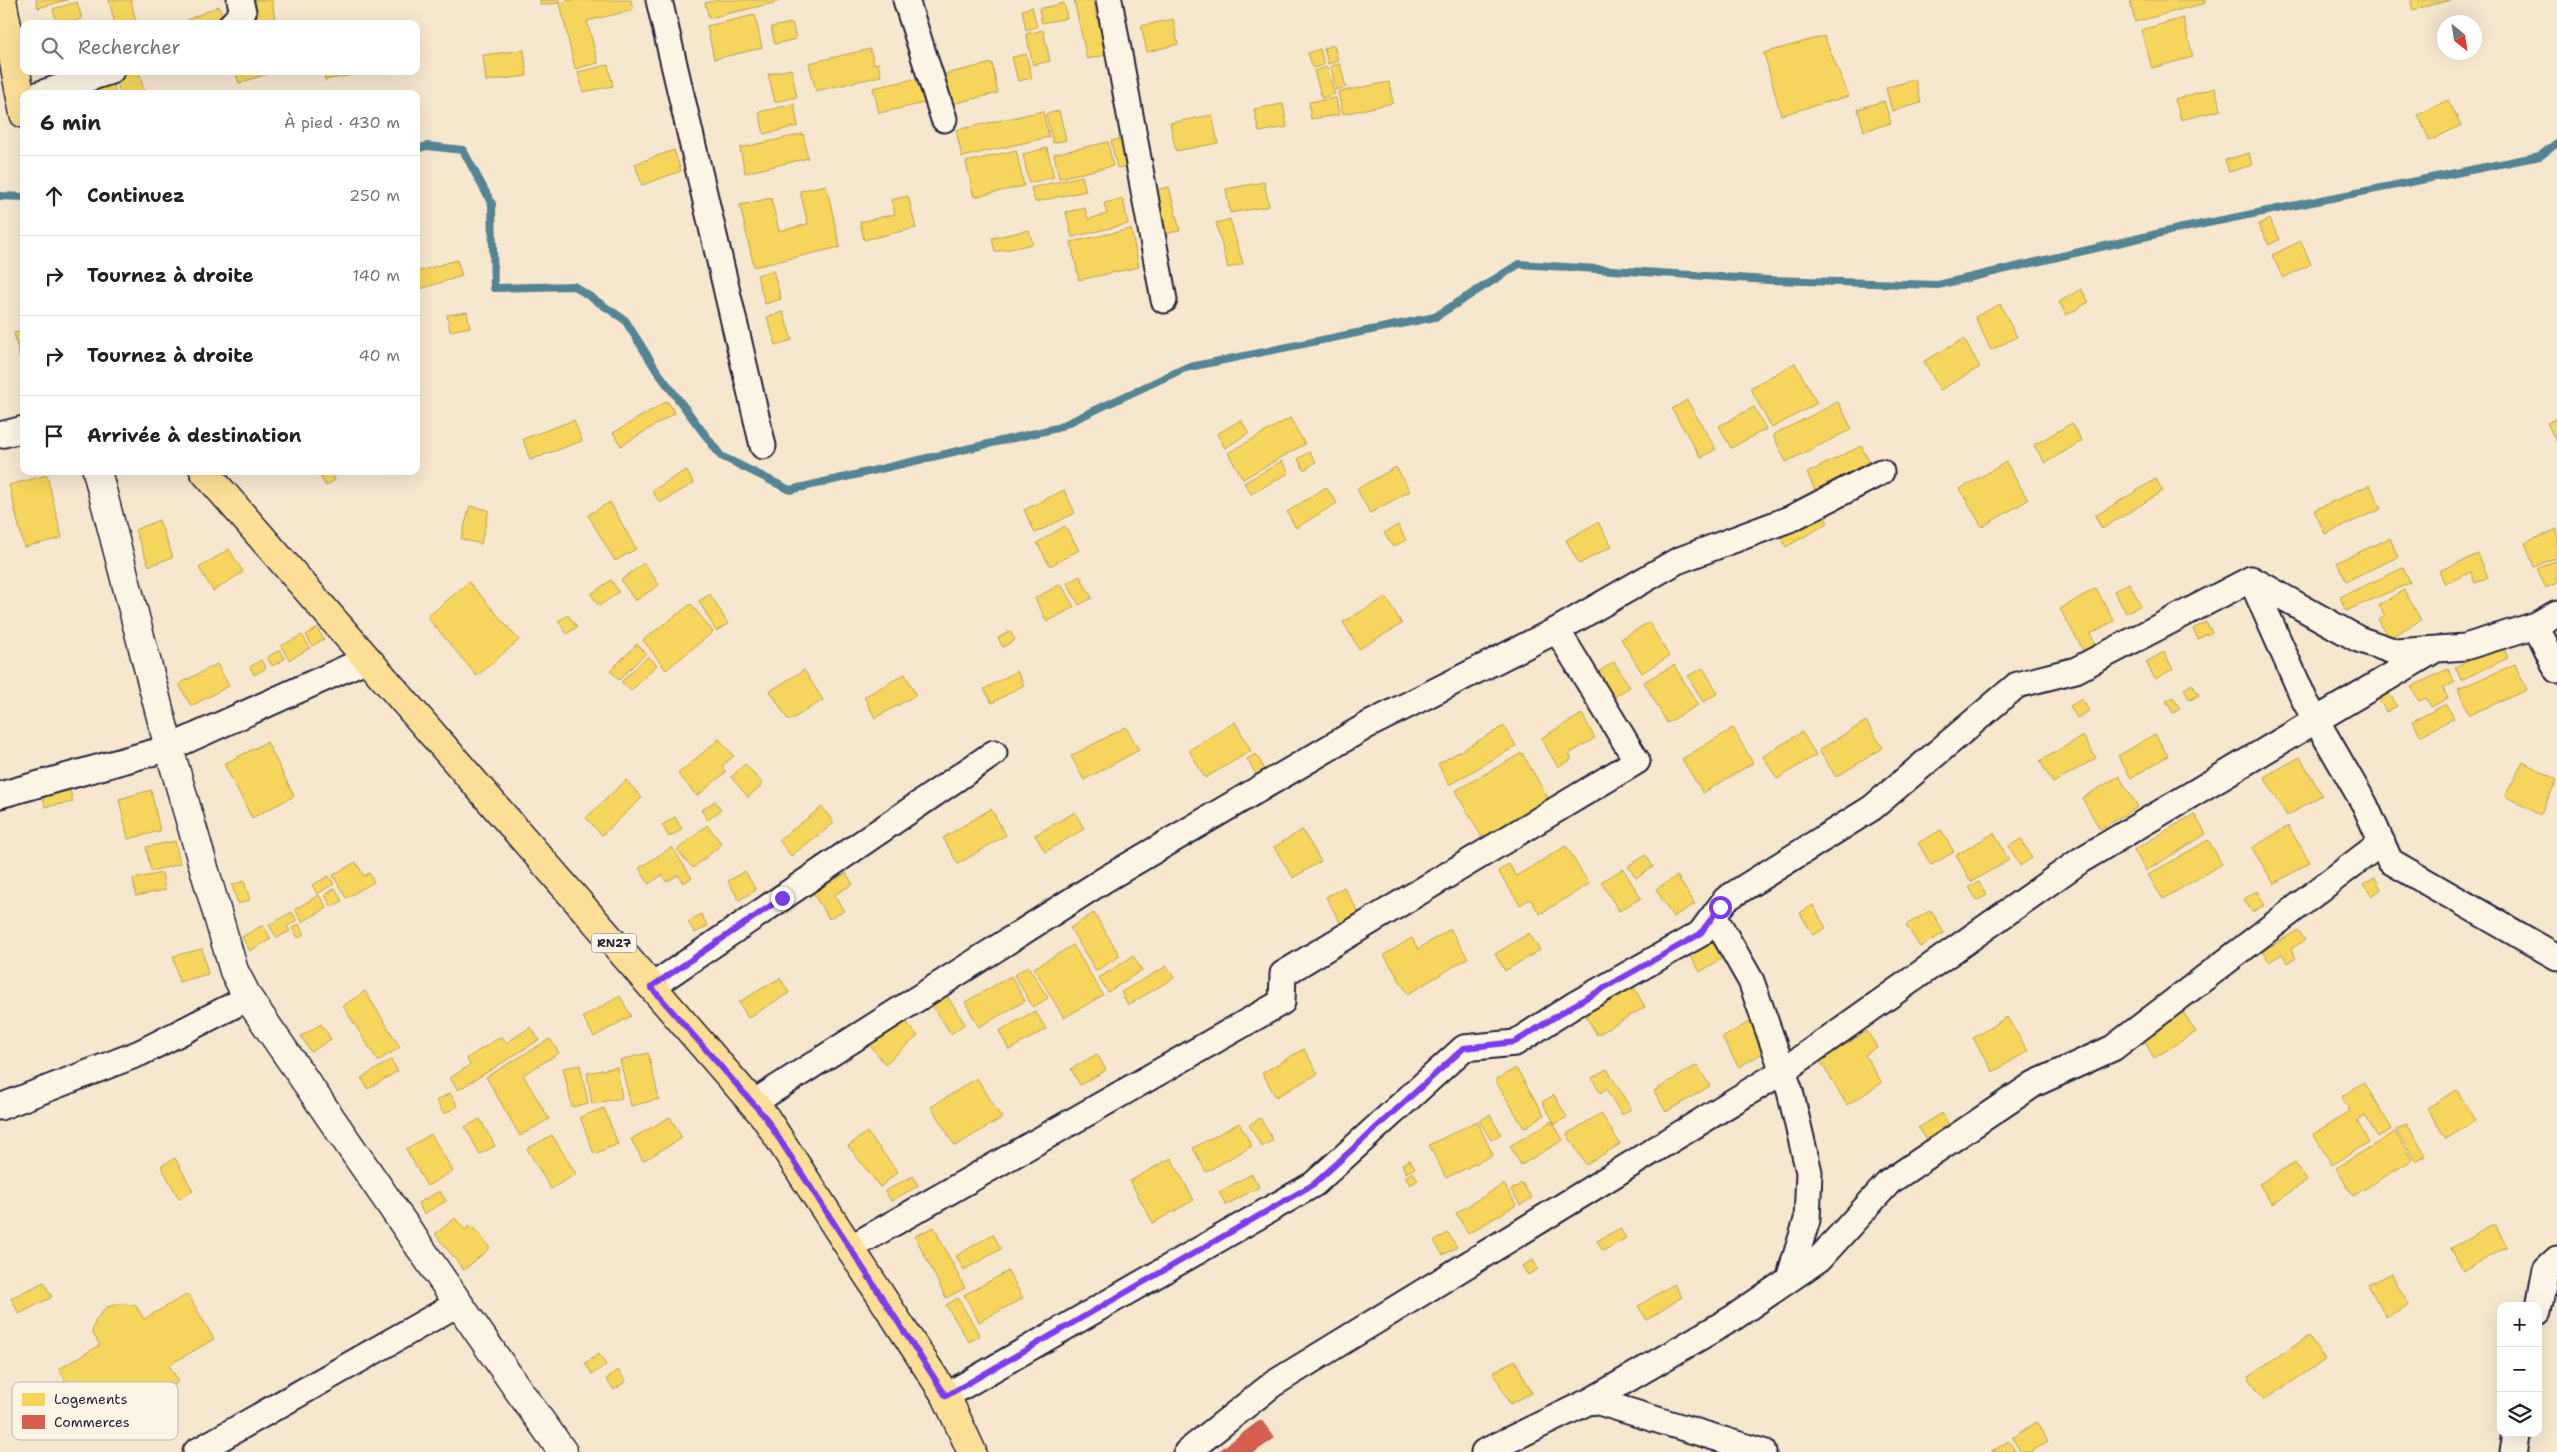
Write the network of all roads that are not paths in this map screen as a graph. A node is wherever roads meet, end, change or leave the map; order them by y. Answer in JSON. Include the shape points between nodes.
{"nodes":[{"id":1,"x":2,"y":0,"type":"edge"},
{"id":2,"x":240,"y":0,"type":"edge"},
{"id":3,"x":659,"y":0,"type":"edge"},
{"id":4,"x":906,"y":0,"type":"edge"},
{"id":5,"x":1109,"y":0,"type":"edge"},
{"id":6,"x":236,"y":20,"type":"edge"},
{"id":7,"x":20,"y":73,"type":"edge"},
{"id":8,"x":20,"y":75,"type":"edge"},
{"id":9,"x":100,"y":75,"type":"edge"},
{"id":10,"x":24,"y":90,"type":"edge"},
{"id":11,"x":60,"y":90,"type":"edge"},
{"id":12,"x":944,"y":120,"type":"dead end"},
{"id":13,"x":1164,"y":300,"type":"dead end"},
{"id":14,"x":20,"y":430,"type":"edge"},
{"id":15,"x":0,"y":435,"type":"edge"},
{"id":16,"x":763,"y":446,"type":"dead end"},
{"id":17,"x":1881,"y":472,"type":"dead end"},
{"id":18,"x":97,"y":475,"type":"edge"},
{"id":19,"x":207,"y":475,"type":"edge"},
{"id":20,"x":2251,"y":579,"type":"junction"},
{"id":21,"x":2557,"y":613,"type":"edge"},
{"id":22,"x":2536,"y":625,"type":"junction"},
{"id":23,"x":1557,"y":630,"type":"junction"},
{"id":24,"x":2436,"y":649,"type":"junction"},
{"id":25,"x":367,"y":659,"type":"junction"},
{"id":26,"x":2557,"y":670,"type":"edge"},
{"id":27,"x":2316,"y":719,"type":"junction"},
{"id":28,"x":169,"y":748,"type":"junction"},
{"id":29,"x":994,"y":753,"type":"dead end"},
{"id":30,"x":0,"y":794,"type":"edge"},
{"id":31,"x":2382,"y":842,"type":"junction"},
{"id":32,"x":1714,"y":916,"type":"junction"},
{"id":33,"x":2557,"y":957,"type":"edge"},
{"id":34,"x":651,"y":987,"type":"junction"},
{"id":35,"x":248,"y":998,"type":"junction"},
{"id":36,"x":1783,"y":1071,"type":"junction"},
{"id":37,"x":753,"y":1103,"type":"junction"},
{"id":38,"x":0,"y":1107,"type":"edge"},
{"id":39,"x":850,"y":1248,"type":"junction"},
{"id":40,"x":2557,"y":1258,"type":"edge"},
{"id":41,"x":1789,"y":1280,"type":"junction"},
{"id":42,"x":2540,"y":1302,"type":"edge"},
{"id":43,"x":459,"y":1303,"type":"junction"},
{"id":44,"x":946,"y":1396,"type":"junction"},
{"id":45,"x":1592,"y":1400,"type":"junction"},
{"id":46,"x":2515,"y":1437,"type":"edge"},
{"id":47,"x":196,"y":1452,"type":"edge"},
{"id":48,"x":563,"y":1452,"type":"edge"},
{"id":49,"x":972,"y":1452,"type":"edge"},
{"id":50,"x":1187,"y":1452,"type":"edge"},
{"id":51,"x":1484,"y":1452,"type":"edge"},
{"id":52,"x":1763,"y":1452,"type":"edge"},
{"id":53,"x":2513,"y":1452,"type":"edge"}],
"edges":[{"from":1,"to":7,"type":"main road"},
{"from":2,"to":6,"type":"street","via":[[243,12]]},
{"from":3,"to":16,"type":"street"},
{"from":4,"to":12,"type":"street"},
{"from":5,"to":13,"type":"street"},
{"from":8,"to":10,"type":"main road"},
{"from":9,"to":11,"type":"street"},
{"from":14,"to":15,"type":"street"},
{"from":17,"to":23,"type":"street","via":[[1792,518],[1677,561]]},
{"from":18,"to":28,"type":"street"},
{"from":19,"to":25,"type":"main road","number":"RN27"},
{"from":20,"to":24,"type":"street","via":[[2358,639],[2396,652]]},
{"from":20,"to":27,"type":"street"},
{"from":20,"to":32,"type":"street","via":[[2076,670],[2017,685],[1872,808],[1726,898]]},
{"from":21,"to":22,"type":"street"},
{"from":22,"to":24,"type":"street","via":[[2466,647]]},
{"from":22,"to":26,"type":"street"},
{"from":23,"to":37,"type":"street","via":[[1368,725],[1104,880]]},
{"from":23,"to":39,"type":"street","via":[[1637,761],[1283,974],[1282,1002]]},
{"from":24,"to":27,"type":"street"},
{"from":25,"to":28,"type":"street"},
{"from":25,"to":34,"type":"main road","number":"RN27"},
{"from":27,"to":31,"type":"street","via":[[2365,805]]},
{"from":27,"to":36,"type":"street","via":[[2081,860]]},
{"from":28,"to":30,"type":"street"},
{"from":28,"to":35,"type":"street","via":[[234,971]]},
{"from":29,"to":34,"type":"street"},
{"from":31,"to":33,"type":"street","via":[[2390,861]]},
{"from":31,"to":41,"type":"street","via":[[2113,1048],[2034,1084],[1890,1182],[1819,1259]]},
{"from":32,"to":36,"type":"street","via":[[1751,981]]},
{"from":32,"to":44,"type":"street","via":[[1700,934],[1515,1042],[1464,1048],[1314,1184]]},
{"from":34,"to":37,"type":"main road","number":"RN27"},
{"from":35,"to":38,"type":"street","via":[[140,1052]]},
{"from":35,"to":43,"type":"street"},
{"from":36,"to":41,"type":"street","via":[[1808,1172],[1807,1220]]},
{"from":36,"to":50,"type":"street","via":[[1273,1384]]},
{"from":37,"to":39,"type":"main road","number":"RN27"},
{"from":39,"to":44,"type":"main road","number":"RN27"},
{"from":40,"to":42,"type":"street","via":[[2546,1269]]},
{"from":41,"to":45,"type":"street","via":[[1733,1318]]},
{"from":43,"to":47,"type":"street"},
{"from":43,"to":48,"type":"street"},
{"from":44,"to":49,"type":"main road","number":"RN27"},
{"from":45,"to":51,"type":"street"},
{"from":45,"to":52,"type":"street"},
{"from":46,"to":53,"type":"street"}]}
